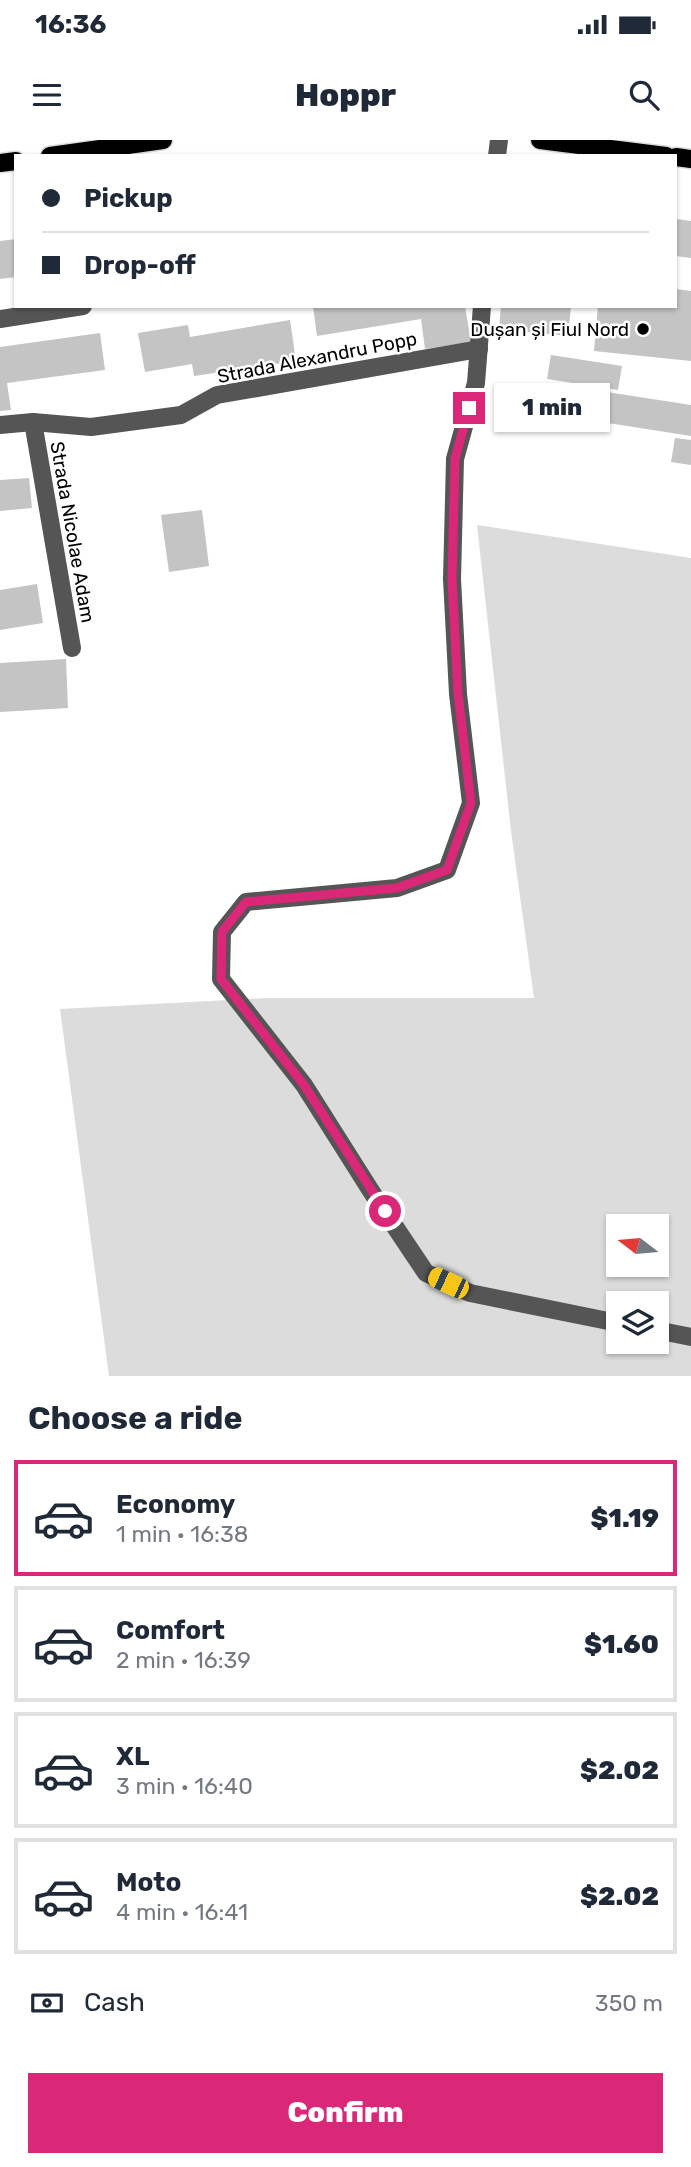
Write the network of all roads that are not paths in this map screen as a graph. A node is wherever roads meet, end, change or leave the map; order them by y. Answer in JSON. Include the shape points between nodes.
{"nodes":[{"id":1,"x":163,"y":140,"type":"edge"},
{"id":2,"x":540,"y":140,"type":"edge"},
{"id":3,"x":64,"y":154,"type":"edge"},
{"id":4,"x":650,"y":154,"type":"edge"},
{"id":5,"x":70,"y":308,"type":"edge"},
{"id":6,"x":482,"y":308,"type":"edge"},
{"id":7,"x":0,"y":319,"type":"edge"},
{"id":8,"x":479,"y":349,"type":"junction"},
{"id":9,"x":33,"y":422,"type":"junction"},
{"id":10,"x":0,"y":425,"type":"edge"},
{"id":11,"x":72,"y":648,"type":"dead end"},
{"id":12,"x":606,"y":1321,"type":"edge"},
{"id":13,"x":669,"y":1333,"type":"edge"},
{"id":14,"x":691,"y":1337,"type":"edge"}],
"edges":[{"from":1,"to":3,"type":"main road"},
{"from":2,"to":4,"type":"main road"},
{"from":5,"to":7,"type":"street"},
{"from":6,"to":8,"type":"street"},
{"from":8,"to":9,"type":"street","name":"Strada Alexandru Popp","via":[[218,396],[181,415],[91,427]]},
{"from":8,"to":12,"type":"street","via":[[476,383],[455,459],[452,579],[458,694],[471,803],[447,870],[397,888],[246,902],[222,932],[221,979],[304,1085],[426,1273],[470,1293]]},
{"from":9,"to":10,"type":"street","name":"Strada Alexandru Popp"},
{"from":9,"to":11,"type":"street","name":"Strada Nicolae Adam"},
{"from":13,"to":14,"type":"street"}]}
